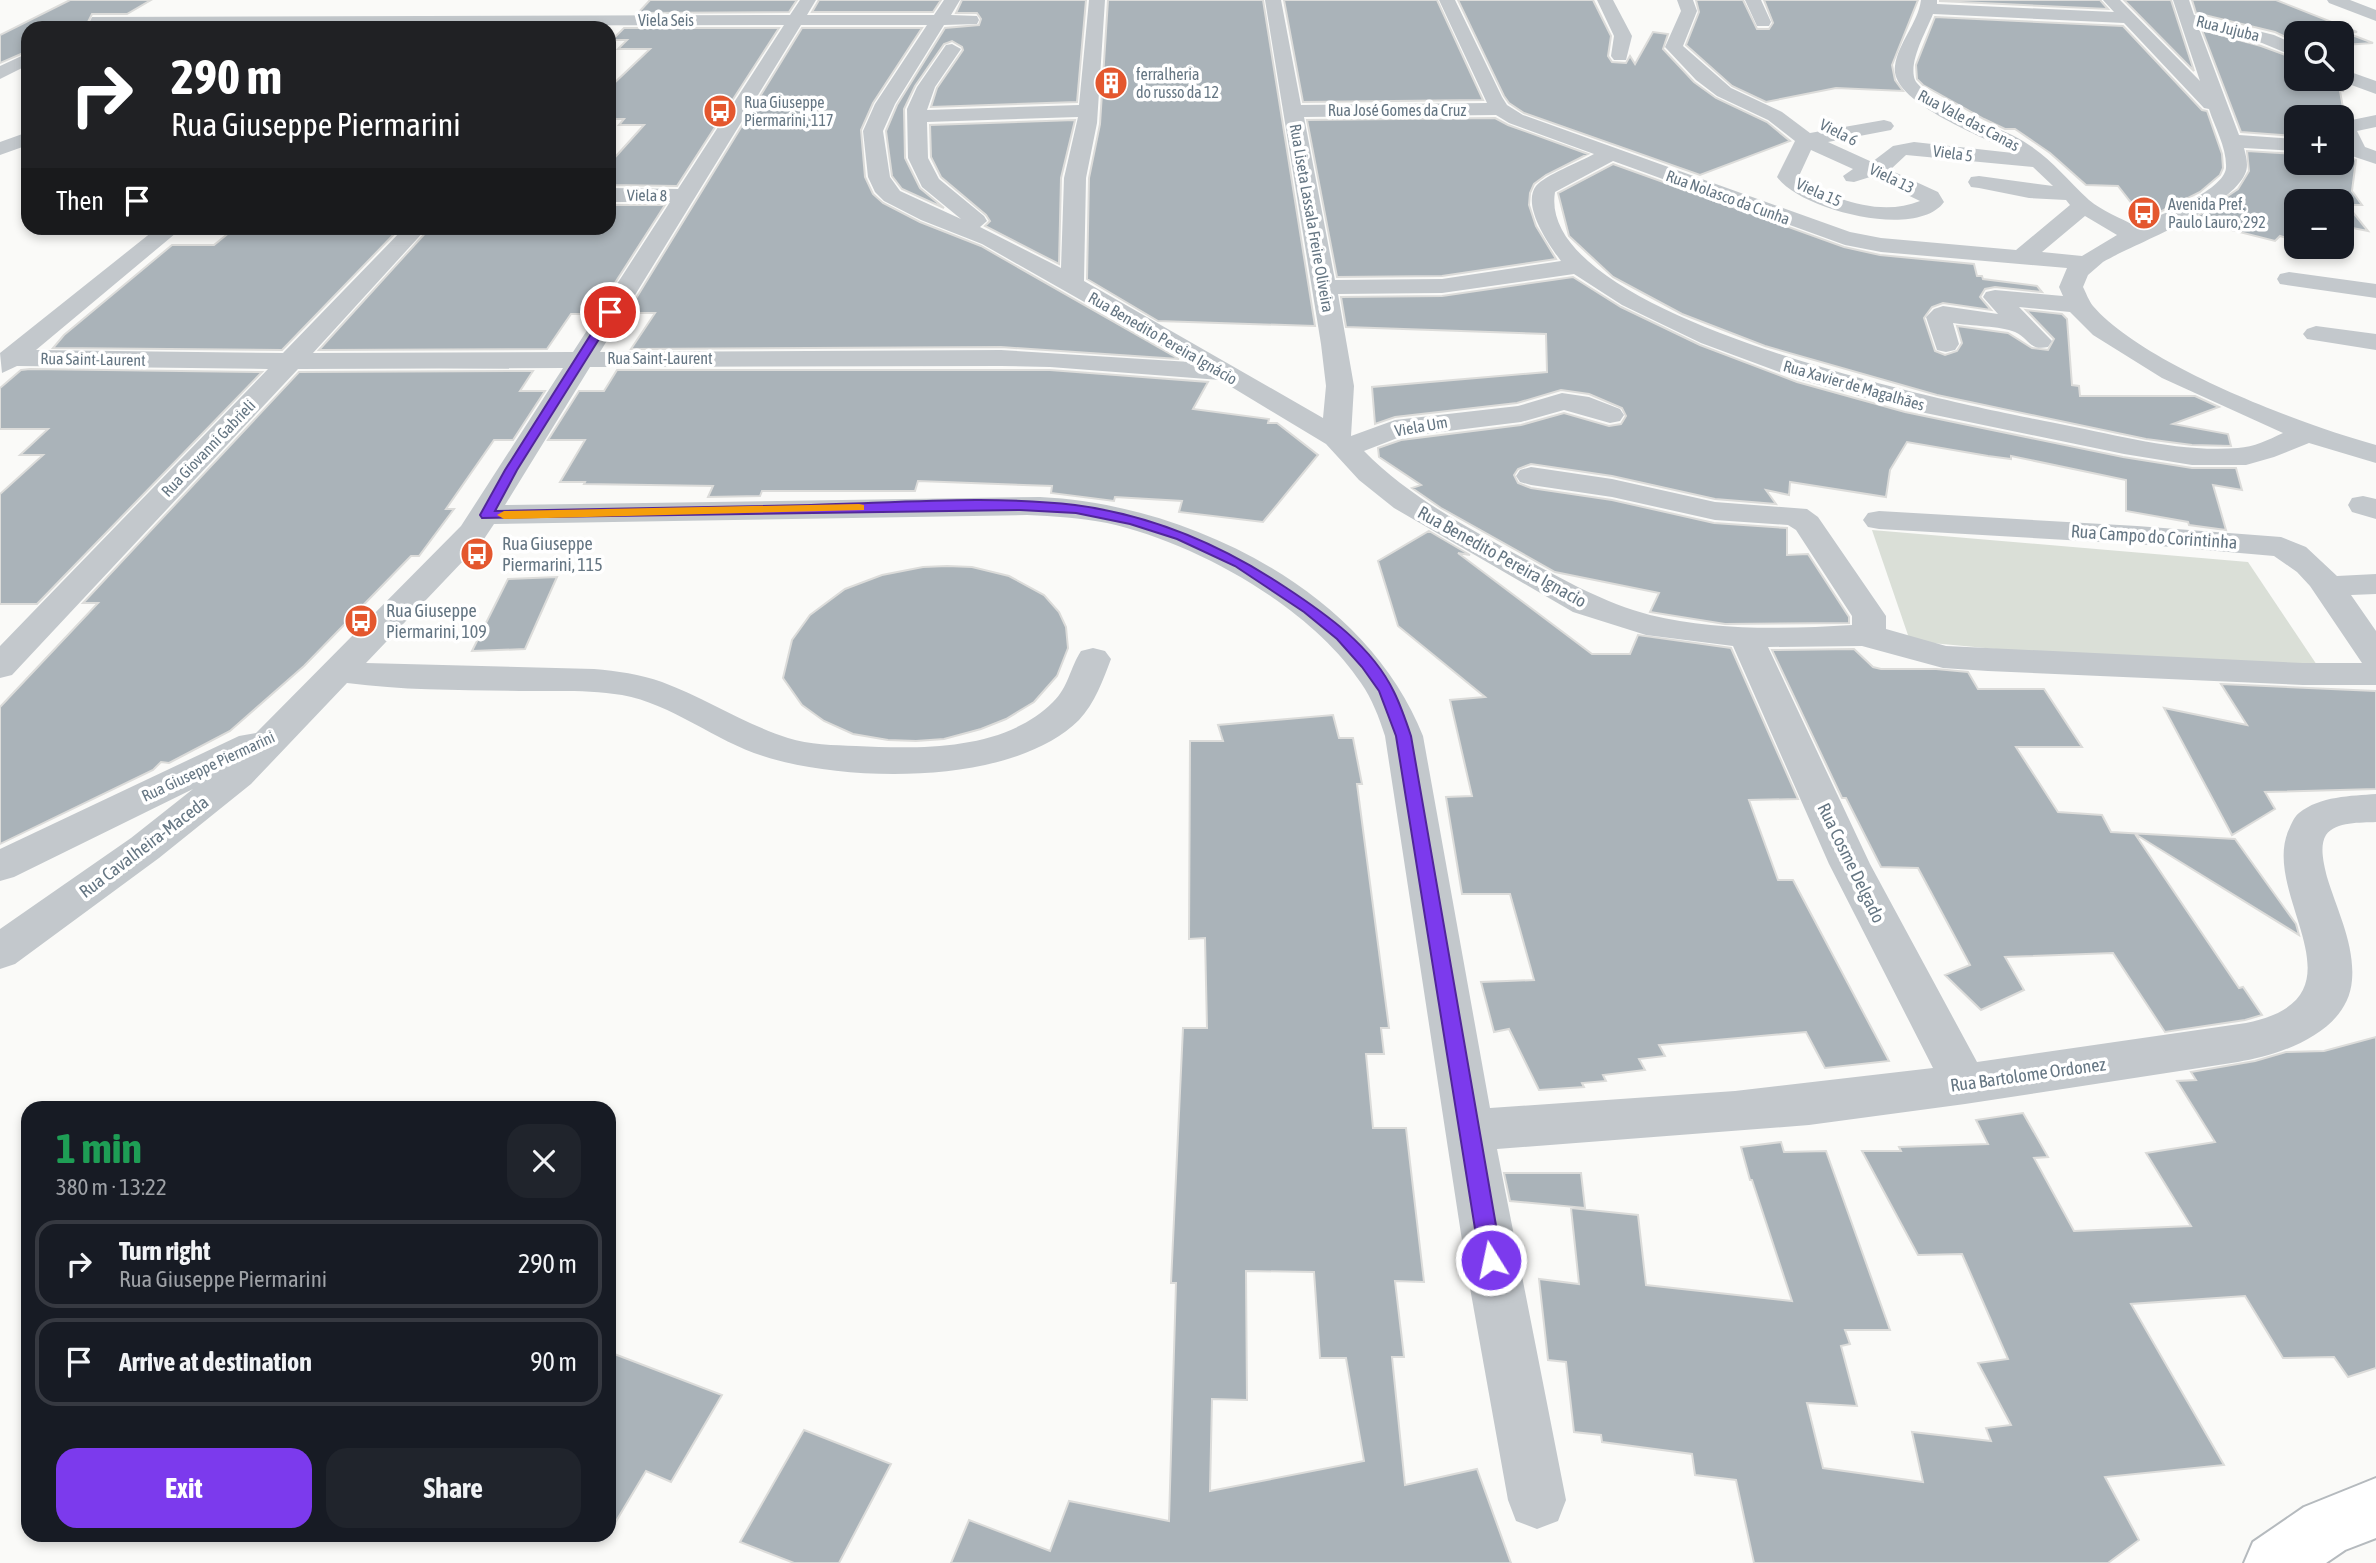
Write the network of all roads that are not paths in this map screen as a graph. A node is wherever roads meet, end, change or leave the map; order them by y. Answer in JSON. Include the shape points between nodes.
{"nodes":[{"id":1,"x":631,"y":0,"type":"edge"},
{"id":2,"x":952,"y":0,"type":"edge"},
{"id":3,"x":985,"y":0,"type":"edge"},
{"id":4,"x":1097,"y":0,"type":"edge"},
{"id":5,"x":1273,"y":0,"type":"edge"},
{"id":6,"x":1447,"y":0,"type":"edge"},
{"id":7,"x":1605,"y":0,"type":"edge"},
{"id":8,"x":1685,"y":0,"type":"edge"},
{"id":9,"x":1753,"y":0,"type":"edge"},
{"id":10,"x":2111,"y":0,"type":"edge"},
{"id":11,"x":2335,"y":0,"type":"edge"},
{"id":12,"x":126,"y":5,"type":"dead end"},
{"id":13,"x":1928,"y":5,"type":"edge"},
{"id":14,"x":272,"y":7,"type":"dead end"},
{"id":15,"x":444,"y":7,"type":"dead end"},
{"id":16,"x":802,"y":10,"type":"edge"},
{"id":17,"x":2182,"y":10,"type":"edge"},
{"id":18,"x":2376,"y":16,"type":"edge"},
{"id":19,"x":2127,"y":18,"type":"junction"},
{"id":20,"x":939,"y":20,"type":"junction"},
{"id":21,"x":971,"y":20,"type":"junction"},
{"id":22,"x":97,"y":21,"type":"edge"},
{"id":23,"x":249,"y":21,"type":"edge"},
{"id":24,"x":427,"y":21,"type":"edge"},
{"id":25,"x":612,"y":21,"type":"edge"},
{"id":26,"x":1763,"y":22,"type":"dead end"},
{"id":27,"x":616,"y":23,"type":"edge"},
{"id":28,"x":1642,"y":46,"type":"junction"},
{"id":29,"x":2284,"y":47,"type":"edge"},
{"id":30,"x":2284,"y":48,"type":"edge"},
{"id":31,"x":21,"y":62,"type":"edge"},
{"id":32,"x":0,"y":73,"type":"edge"},
{"id":33,"x":2354,"y":80,"type":"edge"},
{"id":34,"x":2376,"y":88,"type":"edge"},
{"id":35,"x":1500,"y":109,"type":"junction"},
{"id":36,"x":1088,"y":111,"type":"junction"},
{"id":37,"x":1294,"y":111,"type":"junction"},
{"id":38,"x":917,"y":116,"type":"junction"},
{"id":39,"x":2221,"y":116,"type":"junction"},
{"id":40,"x":1811,"y":118,"type":"dead end"},
{"id":41,"x":2376,"y":121,"type":"edge"},
{"id":42,"x":1884,"y":126,"type":"dead end"},
{"id":43,"x":1839,"y":134,"type":"junction"},
{"id":44,"x":1806,"y":140,"type":"junction"},
{"id":45,"x":21,"y":141,"type":"edge"},
{"id":46,"x":2231,"y":141,"type":"junction"},
{"id":47,"x":2284,"y":144,"type":"edge"},
{"id":48,"x":1867,"y":146,"type":"dead end"},
{"id":49,"x":0,"y":149,"type":"edge"},
{"id":50,"x":1610,"y":154,"type":"junction"},
{"id":51,"x":2362,"y":154,"type":"edge"},
{"id":52,"x":1894,"y":156,"type":"junction"},
{"id":53,"x":2039,"y":161,"type":"junction"},
{"id":54,"x":1875,"y":169,"type":"junction"},
{"id":55,"x":1788,"y":177,"type":"junction"},
{"id":56,"x":1979,"y":182,"type":"dead end"},
{"id":57,"x":1912,"y":188,"type":"junction"},
{"id":58,"x":616,"y":195,"type":"edge"},
{"id":59,"x":685,"y":196,"type":"junction"},
{"id":60,"x":1823,"y":196,"type":"junction"},
{"id":61,"x":1731,"y":199,"type":"junction"},
{"id":62,"x":2078,"y":200,"type":"junction"},
{"id":63,"x":1861,"y":209,"type":"junction"},
{"id":64,"x":1891,"y":213,"type":"junction"},
{"id":65,"x":1808,"y":227,"type":"junction"},
{"id":66,"x":163,"y":235,"type":"edge"},
{"id":67,"x":409,"y":235,"type":"edge"},
{"id":68,"x":2134,"y":235,"type":"junction"},
{"id":69,"x":990,"y":239,"type":"junction"},
{"id":70,"x":1918,"y":248,"type":"junction"},
{"id":71,"x":2022,"y":257,"type":"junction"},
{"id":72,"x":2086,"y":263,"type":"junction"},
{"id":73,"x":1577,"y":266,"type":"junction"},
{"id":74,"x":2289,"y":279,"type":"dead end"},
{"id":75,"x":1072,"y":286,"type":"junction"},
{"id":76,"x":1322,"y":287,"type":"junction"},
{"id":77,"x":2376,"y":291,"type":"edge"},
{"id":78,"x":2078,"y":305,"type":"junction"},
{"id":79,"x":2316,"y":334,"type":"dead end"},
{"id":80,"x":2376,"y":342,"type":"edge"},
{"id":81,"x":1946,"y":344,"type":"dead end"},
{"id":82,"x":582,"y":359,"type":"junction"},
{"id":83,"x":291,"y":360,"type":"junction"},
{"id":84,"x":6,"y":362,"type":"edge"},
{"id":85,"x":1225,"y":373,"type":"junction"},
{"id":86,"x":1611,"y":415,"type":"dead end"},
{"id":87,"x":2307,"y":433,"type":"junction"},
{"id":88,"x":1341,"y":443,"type":"junction"},
{"id":89,"x":2376,"y":454,"type":"edge"},
{"id":90,"x":1531,"y":476,"type":"dead end"},
{"id":91,"x":486,"y":515,"type":"junction"},
{"id":92,"x":1879,"y":520,"type":"dead end"},
{"id":93,"x":2376,"y":584,"type":"edge"},
{"id":94,"x":2326,"y":587,"type":"junction"},
{"id":95,"x":1862,"y":635,"type":"junction"},
{"id":96,"x":1746,"y":637,"type":"junction"},
{"id":97,"x":2376,"y":657,"type":"edge"},
{"id":98,"x":1093,"y":659,"type":"dead end"},
{"id":99,"x":0,"y":667,"type":"edge"},
{"id":100,"x":339,"y":671,"type":"junction"},
{"id":101,"x":2376,"y":674,"type":"edge"},
{"id":102,"x":279,"y":733,"type":"junction"},
{"id":103,"x":2376,"y":808,"type":"edge"},
{"id":104,"x":0,"y":866,"type":"edge"},
{"id":105,"x":0,"y":952,"type":"edge"},
{"id":106,"x":1965,"y":1084,"type":"junction"},
{"id":107,"x":1469,"y":1130,"type":"junction"},
{"id":108,"x":1537,"y":1500,"type":"dead end"},
{"id":109,"x":2376,"y":1508,"type":"edge"},
{"id":110,"x":2274,"y":1563,"type":"edge"}],
"edges":[{"from":1,"to":25,"type":"street"},
{"from":2,"to":20,"type":"street"},
{"from":3,"to":21,"type":"street"},
{"from":4,"to":36,"type":"street"},
{"from":5,"to":37,"type":"street","name":"Rua Liseta Lassala Freire Oliveira"},
{"from":6,"to":35,"type":"street"},
{"from":7,"to":28,"type":"street","via":[[1619,26]]},
{"from":8,"to":28,"type":"street","via":[[1689,11]]},
{"from":9,"to":26,"type":"street"},
{"from":10,"to":19,"type":"street"},
{"from":11,"to":18,"type":"street"},
{"from":12,"to":22,"type":"street"},
{"from":13,"to":19,"type":"street"},
{"from":13,"to":53,"type":"street","name":"Rua Vale das Canas","via":[[1904,66],[1912,90]]},
{"from":14,"to":23,"type":"street"},
{"from":15,"to":24,"type":"street"},
{"from":16,"to":20,"type":"street","name":"Viela Seis"},
{"from":16,"to":27,"type":"street","name":"Viela Seis"},
{"from":16,"to":59,"type":"street","name":"Rua Giuseppe Piermarini"},
{"from":17,"to":29,"type":"street","name":"Rua Jujuba"},
{"from":17,"to":30,"type":"street","name":"Rua Jujuba"},
{"from":17,"to":39,"type":"street"},
{"from":19,"to":39,"type":"street"},
{"from":20,"to":21,"type":"street"},
{"from":20,"to":69,"type":"street","via":[[873,131],[879,177],[883,187],[908,205]]},
{"from":21,"to":38,"type":"street","via":[[926,88]]},
{"from":28,"to":44,"type":"street","name":"Viela 13","via":[[1775,116]]},
{"from":31,"to":32,"type":"street"},
{"from":33,"to":34,"type":"street"},
{"from":35,"to":37,"type":"street","name":"Rua José Gomes da Cruz"},
{"from":35,"to":50,"type":"street","name":"Rua Nolasco da Cunha"},
{"from":36,"to":38,"type":"street"},
{"from":36,"to":75,"type":"street","via":[[1075,178]]},
{"from":37,"to":76,"type":"street","name":"Rua Liseta Lassala Freire Oliveira"},
{"from":38,"to":69,"type":"street","via":[[922,170]]},
{"from":39,"to":46,"type":"street"},
{"from":40,"to":43,"type":"street","name":"Viela 6"},
{"from":41,"to":51,"type":"street","via":[[2343,128]]},
{"from":42,"to":43,"type":"street"},
{"from":43,"to":44,"type":"street"},
{"from":43,"to":48,"type":"street","name":"Viela 6"},
{"from":44,"to":54,"type":"street","name":"Viela 13"},
{"from":44,"to":55,"type":"street","name":"Viela 15"},
{"from":45,"to":49,"type":"street"},
{"from":46,"to":47,"type":"street"},
{"from":46,"to":68,"type":"street","via":[[2236,171],[2224,188]]},
{"from":50,"to":61,"type":"street","name":"Rua Nolasco da Cunha"},
{"from":50,"to":73,"type":"street","name":"Rua Xavier de Magalhães","via":[[1558,180],[1543,193],[1555,235]]},
{"from":52,"to":53,"type":"street","name":"Viela 5","via":[[1900,150],[1919,148]]},
{"from":52,"to":54,"type":"street","name":"Viela 5"},
{"from":52,"to":57,"type":"street","via":[[1924,164]]},
{"from":53,"to":62,"type":"street","name":"Rua Vale das Canas"},
{"from":54,"to":57,"type":"street","name":"Viela 13"},
{"from":54,"to":60,"type":"street","name":"Viela 5"},
{"from":55,"to":60,"type":"street","name":"Viela 15"},
{"from":55,"to":61,"type":"street"},
{"from":56,"to":62,"type":"street"},
{"from":57,"to":64,"type":"street","name":"Viela 13","via":[[1933,202]]},
{"from":58,"to":59,"type":"street","name":"Viela 8"},
{"from":59,"to":82,"type":"street","name":"Rua Giuseppe Piermarini"},
{"from":60,"to":63,"type":"street","name":"Viela 15"},
{"from":61,"to":65,"type":"street","name":"Rua Nolasco da Cunha"},
{"from":62,"to":68,"type":"street","name":"Rua Vale das Canas"},
{"from":62,"to":71,"type":"street"},
{"from":63,"to":64,"type":"street","name":"Viela 15"},
{"from":63,"to":65,"type":"street"},
{"from":64,"to":70,"type":"street","via":[[1909,229]]},
{"from":65,"to":70,"type":"street","name":"Rua Nolasco da Cunha","via":[[1865,242]]},
{"from":66,"to":84,"type":"street"},
{"from":67,"to":83,"type":"street","name":"Rua Giovanni Gabrieli"},
{"from":68,"to":72,"type":"street"},
{"from":69,"to":75,"type":"street","name":"Rua Benedito Pereira Ignácio"},
{"from":70,"to":71,"type":"street","name":"Rua Nolasco da Cunha"},
{"from":71,"to":72,"type":"street","name":"Rua Nolasco da Cunha"},
{"from":72,"to":78,"type":"street","via":[[2077,269],[2070,285]]},
{"from":73,"to":76,"type":"street","via":[[1442,286]]},
{"from":73,"to":87,"type":"street","name":"Rua Xavier de Magalhães","via":[[1700,334],[1823,380],[1889,398],[2191,455],[2239,457]]},
{"from":74,"to":77,"type":"street"},
{"from":75,"to":85,"type":"street","name":"Rua Benedito Pereira Ignácio"},
{"from":76,"to":88,"type":"street","name":"Rua Liseta Lassala Freire Oliveira","via":[[1340,386]]},
{"from":78,"to":81,"type":"street","via":[[1995,297],[2032,333],[1940,315]]},
{"from":78,"to":87,"type":"street","via":[[2101,328],[2159,366]]},
{"from":79,"to":80,"type":"street"},
{"from":82,"to":83,"type":"street","name":"Rua Saint-Laurent"},
{"from":82,"to":85,"type":"street","name":"Rua Saint-Laurent","via":[[1050,359]]},
{"from":82,"to":91,"type":"street","name":"Rua Giuseppe Piermarini"},
{"from":83,"to":84,"type":"street","name":"Rua Saint-Laurent"},
{"from":83,"to":99,"type":"street","name":"Rua Giovanni Gabrieli"},
{"from":85,"to":88,"type":"street","name":"Rua Benedito Pereira Ignácio"},
{"from":86,"to":88,"type":"street","name":"Viela Um","via":[[1579,402],[1562,401],[1505,423],[1395,429]]},
{"from":87,"to":89,"type":"street"},
{"from":88,"to":96,"type":"street","name":"Rua Benedito Pereira Ignacio","via":[[1405,502],[1585,605],[1646,625]]},
{"from":90,"to":95,"type":"street","via":[[1715,511],[1784,513],[1803,519],[1869,616],[1870,628]]},
{"from":91,"to":100,"type":"street","name":"Rua Giuseppe Piermarini"},
{"from":91,"to":107,"type":"street","via":[[917,506],[1076,509],[1182,536],[1240,563],[1342,636],[1386,690],[1398,718],[1412,777]]},
{"from":92,"to":94,"type":"street","name":"Rua Campo do Corintinha","via":[[2271,545],[2298,554]]},
{"from":93,"to":94,"type":"street"},
{"from":94,"to":97,"type":"street","name":"Rua Campo do Corintinha"},
{"from":95,"to":96,"type":"street","name":"Rua Benedito Pereira Ignacio"},
{"from":95,"to":101,"type":"street","via":[[1942,657]]},
{"from":96,"to":106,"type":"street","name":"Rua Cosme Delgado","via":[[1786,732],[1904,972]]},
{"from":98,"to":100,"type":"street","via":[[1082,690],[1064,713],[1035,732],[1005,746],[920,761],[792,752],[623,683],[385,677]]},
{"from":100,"to":102,"type":"street","name":"Rua Giuseppe Piermarini"},
{"from":102,"to":104,"type":"street","name":"Rua Giuseppe Piermarini"},
{"from":102,"to":105,"type":"street","name":"Rua Cavalheira-Maceda","via":[[211,797]]},
{"from":103,"to":106,"type":"street","name":"Rua Bartolome Ordonez","via":[[2325,815],[2303,834],[2303,854],[2328,950],[2330,982],[2312,1012],[2271,1035],[2247,1041]]},
{"from":106,"to":107,"type":"street","name":"Rua Bartolome Ordonez","via":[[1771,1108]]},
{"from":107,"to":108,"type":"street"},
{"from":109,"to":110,"type":"main road","via":[[2325,1528]]}]}
